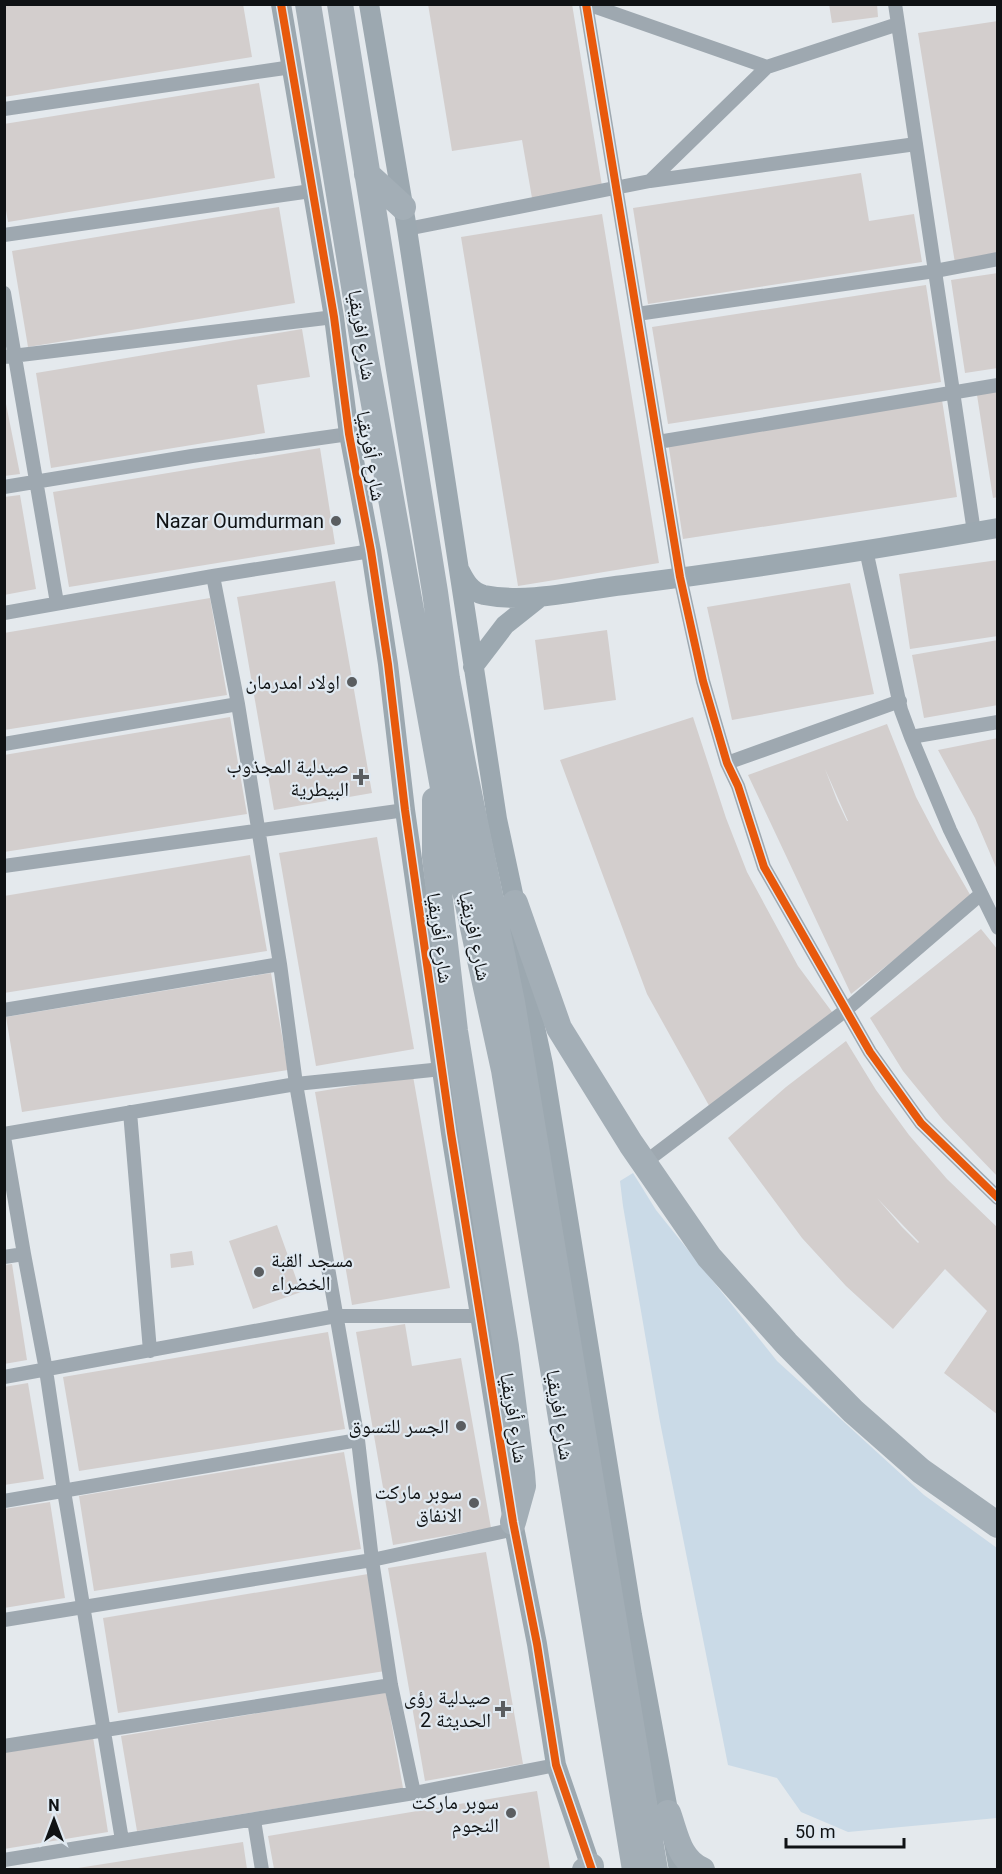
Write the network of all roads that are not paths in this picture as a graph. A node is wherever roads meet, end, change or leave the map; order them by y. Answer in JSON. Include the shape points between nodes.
{"nodes":[{"id":1,"x":281,"y":4,"type":"edge"},
{"id":2,"x":308,"y":4,"type":"edge"},
{"id":3,"x":340,"y":4,"type":"edge"},
{"id":4,"x":369,"y":4,"type":"edge"},
{"id":5,"x":586,"y":4,"type":"edge"},
{"id":6,"x":898,"y":5,"type":"edge"},
{"id":7,"x":898,"y":24,"type":"junction"},
{"id":8,"x":292,"y":67,"type":"junction"},
{"id":9,"x":767,"y":67,"type":"junction"},
{"id":10,"x":4,"y":108,"type":"edge"},
{"id":11,"x":916,"y":144,"type":"junction"},
{"id":12,"x":368,"y":174,"type":"junction"},
{"id":13,"x":650,"y":181,"type":"junction"},
{"id":14,"x":616,"y":189,"type":"junction"},
{"id":15,"x":311,"y":191,"type":"junction"},
{"id":16,"x":405,"y":218,"type":"junction"},
{"id":17,"x":4,"y":235,"type":"edge"},
{"id":18,"x":998,"y":259,"type":"edge"},
{"id":19,"x":935,"y":271,"type":"junction"},
{"id":20,"x":4,"y":293,"type":"edge"},
{"id":21,"x":637,"y":315,"type":"junction"},
{"id":22,"x":334,"y":317,"type":"junction"},
{"id":23,"x":9,"y":356,"type":"edge"},
{"id":24,"x":998,"y":385,"type":"edge"},
{"id":25,"x":953,"y":394,"type":"junction"},
{"id":26,"x":349,"y":434,"type":"junction"},
{"id":27,"x":658,"y":442,"type":"junction"},
{"id":28,"x":36,"y":482,"type":"junction"},
{"id":29,"x":4,"y":487,"type":"edge"},
{"id":30,"x":998,"y":528,"type":"edge"},
{"id":31,"x":974,"y":532,"type":"junction"},
{"id":32,"x":866,"y":550,"type":"junction"},
{"id":33,"x":371,"y":551,"type":"junction"},
{"id":34,"x":458,"y":567,"type":"junction"},
{"id":35,"x":213,"y":576,"type":"junction"},
{"id":36,"x":680,"y":577,"type":"junction"},
{"id":37,"x":539,"y":598,"type":"junction"},
{"id":38,"x":57,"y":603,"type":"junction"},
{"id":39,"x":4,"y":613,"type":"edge"},
{"id":40,"x":473,"y":667,"type":"junction"},
{"id":41,"x":900,"y":701,"type":"junction"},
{"id":42,"x":238,"y":704,"type":"junction"},
{"id":43,"x":998,"y":722,"type":"edge"},
{"id":44,"x":910,"y":737,"type":"junction"},
{"id":45,"x":4,"y":744,"type":"edge"},
{"id":46,"x":436,"y":745,"type":"junction"},
{"id":47,"x":727,"y":763,"type":"junction"},
{"id":48,"x":405,"y":810,"type":"junction"},
{"id":49,"x":259,"y":830,"type":"junction"},
{"id":50,"x":4,"y":866,"type":"edge"},
{"id":51,"x":981,"y":894,"type":"junction"},
{"id":52,"x":515,"y":903,"type":"junction"},
{"id":53,"x":998,"y":928,"type":"edge"},
{"id":54,"x":280,"y":964,"type":"junction"},
{"id":55,"x":4,"y":1010,"type":"edge"},
{"id":56,"x":846,"y":1010,"type":"junction"},
{"id":57,"x":442,"y":1069,"type":"junction"},
{"id":58,"x":296,"y":1084,"type":"junction"},
{"id":59,"x":130,"y":1112,"type":"junction"},
{"id":60,"x":4,"y":1135,"type":"edge"},
{"id":61,"x":644,"y":1163,"type":"junction"},
{"id":62,"x":998,"y":1198,"type":"edge"},
{"id":63,"x":24,"y":1254,"type":"junction"},
{"id":64,"x":4,"y":1257,"type":"edge"},
{"id":65,"x":549,"y":1291,"type":"junction"},
{"id":66,"x":336,"y":1316,"type":"junction"},
{"id":67,"x":481,"y":1316,"type":"junction"},
{"id":68,"x":150,"y":1350,"type":"junction"},
{"id":69,"x":46,"y":1370,"type":"junction"},
{"id":70,"x":4,"y":1377,"type":"edge"},
{"id":71,"x":357,"y":1440,"type":"junction"},
{"id":72,"x":64,"y":1491,"type":"junction"},
{"id":73,"x":4,"y":1501,"type":"edge"},
{"id":74,"x":514,"y":1525,"type":"junction"},
{"id":75,"x":998,"y":1525,"type":"edge"},
{"id":76,"x":372,"y":1560,"type":"junction"},
{"id":77,"x":83,"y":1607,"type":"junction"},
{"id":78,"x":4,"y":1620,"type":"edge"},
{"id":79,"x":391,"y":1685,"type":"junction"},
{"id":80,"x":103,"y":1730,"type":"junction"},
{"id":81,"x":4,"y":1746,"type":"edge"},
{"id":82,"x":556,"y":1765,"type":"junction"},
{"id":83,"x":414,"y":1793,"type":"junction"},
{"id":84,"x":668,"y":1813,"type":"junction"},
{"id":85,"x":254,"y":1820,"type":"junction"},
{"id":86,"x":122,"y":1840,"type":"junction"},
{"id":87,"x":4,"y":1860,"type":"edge"},
{"id":88,"x":590,"y":1868,"type":"edge"},
{"id":89,"x":262,"y":1869,"type":"edge"},
{"id":90,"x":635,"y":1869,"type":"edge"},
{"id":91,"x":655,"y":1869,"type":"edge"},
{"id":92,"x":679,"y":1869,"type":"edge"},
{"id":93,"x":702,"y":1869,"type":"edge"}],
"edges":[{"from":1,"to":8,"type":"street","name":"شارع أفريقيا"},
{"from":2,"to":46,"type":"highway","name":"شارع افريقيا","via":[[365,354]]},
{"from":3,"to":12,"type":"highway","name":"شارع افريقيا"},
{"from":4,"to":16,"type":"street"},
{"from":5,"to":9,"type":"street"},
{"from":5,"to":14,"type":"street"},
{"from":6,"to":7,"type":"street"},
{"from":7,"to":9,"type":"street"},
{"from":7,"to":11,"type":"street"},
{"from":8,"to":10,"type":"street"},
{"from":8,"to":15,"type":"street","name":"شارع أفريقيا"},
{"from":9,"to":13,"type":"street"},
{"from":11,"to":13,"type":"street"},
{"from":11,"to":19,"type":"street"},
{"from":12,"to":16,"type":"highway"},
{"from":12,"to":65,"type":"highway","name":"شارع افريقيا","via":[[447,679],[512,1002]]},
{"from":13,"to":14,"type":"street"},
{"from":14,"to":16,"type":"street"},
{"from":14,"to":21,"type":"street"},
{"from":15,"to":17,"type":"street"},
{"from":15,"to":22,"type":"street","name":"شارع أفريقيا"},
{"from":16,"to":34,"type":"street"},
{"from":18,"to":19,"type":"street"},
{"from":19,"to":21,"type":"street"},
{"from":19,"to":25,"type":"street"},
{"from":20,"to":23,"type":"street"},
{"from":21,"to":27,"type":"street"},
{"from":22,"to":23,"type":"street"},
{"from":22,"to":26,"type":"street","name":"شارع أفريقيا"},
{"from":23,"to":28,"type":"street"},
{"from":24,"to":25,"type":"street"},
{"from":25,"to":27,"type":"street"},
{"from":25,"to":31,"type":"street"},
{"from":26,"to":28,"type":"street"},
{"from":26,"to":33,"type":"street","name":"شارع أفريقيا"},
{"from":27,"to":36,"type":"street"},
{"from":28,"to":29,"type":"street"},
{"from":28,"to":38,"type":"street"},
{"from":30,"to":31,"type":"street"},
{"from":31,"to":32,"type":"street"},
{"from":32,"to":36,"type":"street"},
{"from":32,"to":41,"type":"street"},
{"from":33,"to":35,"type":"street"},
{"from":33,"to":48,"type":"street","name":"شارع أفريقيا"},
{"from":34,"to":37,"type":"street","via":[[466,584],[482,595]]},
{"from":34,"to":40,"type":"street"},
{"from":35,"to":38,"type":"street"},
{"from":35,"to":42,"type":"street"},
{"from":36,"to":37,"type":"street"},
{"from":36,"to":47,"type":"street","via":[[703,681]]},
{"from":37,"to":40,"type":"street","via":[[505,625]]},
{"from":38,"to":39,"type":"street"},
{"from":40,"to":52,"type":"street","via":[[497,819]]},
{"from":41,"to":44,"type":"street"},
{"from":41,"to":47,"type":"street"},
{"from":42,"to":45,"type":"street"},
{"from":42,"to":49,"type":"street"},
{"from":43,"to":44,"type":"street"},
{"from":44,"to":51,"type":"street"},
{"from":46,"to":65,"type":"highway","name":"شارع افريقيا"},
{"from":46,"to":74,"type":"highway","via":[[435,856],[453,1008],[522,1473]]},
{"from":47,"to":56,"type":"street","via":[[764,867]]},
{"from":48,"to":49,"type":"street"},
{"from":48,"to":57,"type":"street","name":"شارع أفريقيا"},
{"from":49,"to":50,"type":"street"},
{"from":49,"to":54,"type":"street"},
{"from":51,"to":53,"type":"street"},
{"from":51,"to":56,"type":"street"},
{"from":52,"to":61,"type":"highway","via":[[559,1028]]},
{"from":52,"to":84,"type":"street"},
{"from":54,"to":55,"type":"street"},
{"from":54,"to":58,"type":"street"},
{"from":56,"to":61,"type":"street"},
{"from":56,"to":62,"type":"street","via":[[870,1052],[921,1123]]},
{"from":57,"to":58,"type":"street"},
{"from":57,"to":67,"type":"street","name":"شارع أفريقيا"},
{"from":58,"to":59,"type":"street"},
{"from":58,"to":66,"type":"street"},
{"from":59,"to":60,"type":"street"},
{"from":59,"to":68,"type":"street"},
{"from":60,"to":63,"type":"street"},
{"from":61,"to":75,"type":"highway","via":[[709,1257],[786,1343],[921,1472]]},
{"from":63,"to":64,"type":"street"},
{"from":63,"to":69,"type":"street"},
{"from":65,"to":90,"type":"highway","name":"شارع افريقيا"},
{"from":65,"to":91,"type":"highway","name":"شارع افريقيا"},
{"from":66,"to":67,"type":"street"},
{"from":66,"to":68,"type":"street"},
{"from":66,"to":71,"type":"street"},
{"from":67,"to":74,"type":"street","name":"شارع أفريقيا"},
{"from":68,"to":69,"type":"street"},
{"from":69,"to":70,"type":"street"},
{"from":69,"to":72,"type":"street"},
{"from":71,"to":72,"type":"street"},
{"from":71,"to":76,"type":"street"},
{"from":72,"to":73,"type":"street"},
{"from":72,"to":77,"type":"street"},
{"from":74,"to":76,"type":"street"},
{"from":74,"to":82,"type":"street","name":"شارع أفريقيا"},
{"from":76,"to":77,"type":"street"},
{"from":76,"to":79,"type":"street"},
{"from":77,"to":78,"type":"street"},
{"from":77,"to":80,"type":"street"},
{"from":79,"to":80,"type":"street"},
{"from":79,"to":83,"type":"street"},
{"from":80,"to":81,"type":"street"},
{"from":80,"to":86,"type":"street"},
{"from":82,"to":83,"type":"street"},
{"from":82,"to":88,"type":"street","name":"شارع أفريقيا"},
{"from":83,"to":85,"type":"street"},
{"from":84,"to":92,"type":"street"},
{"from":84,"to":93,"type":"highway","via":[[684,1857]]},
{"from":85,"to":86,"type":"street"},
{"from":85,"to":89,"type":"street"},
{"from":86,"to":87,"type":"street"}]}
